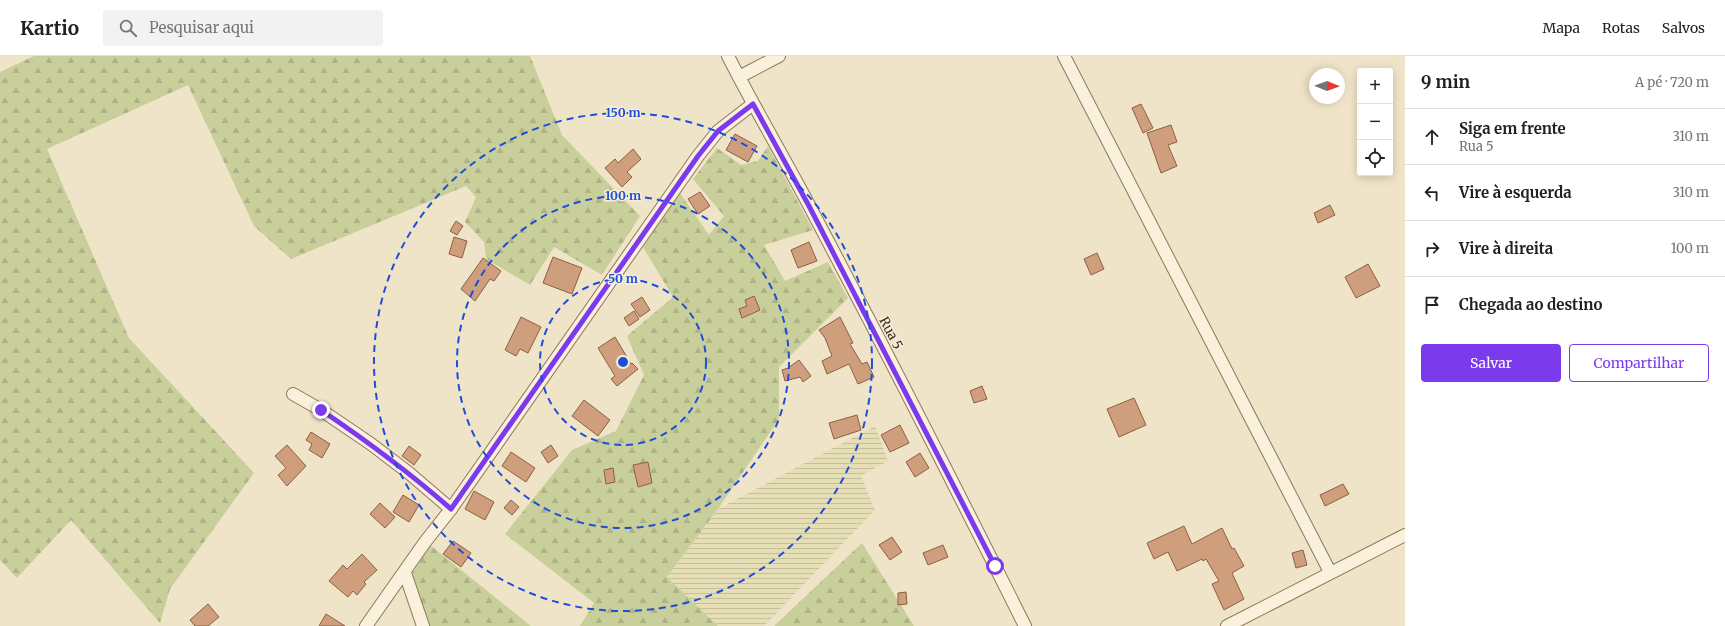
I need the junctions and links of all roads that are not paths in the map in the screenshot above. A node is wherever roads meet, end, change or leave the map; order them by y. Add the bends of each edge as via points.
1 (728, 56) edge
2 (778, 56) edge
3 (1064, 56) edge
4 (739, 77) junction
5 (753, 104) junction
6 (293, 394) dead end
7 (451, 509) junction
8 (1405, 535) edge
9 (1330, 572) junction
10 (404, 573) junction
11 (366, 626) edge
12 (423, 626) edge
13 (1025, 626) edge
14 (1227, 626) edge

1 - 4 street, Rua 5
2 - 4 street
3 - 9 street
4 - 5 street, Rua 5
5 - 7 street via 718,131 698,156
5 - 13 street, Rua 5 via 813,213
6 - 7 street via 371,444
7 - 10 street
8 - 9 street
9 - 14 street
10 - 11 street
10 - 12 street

